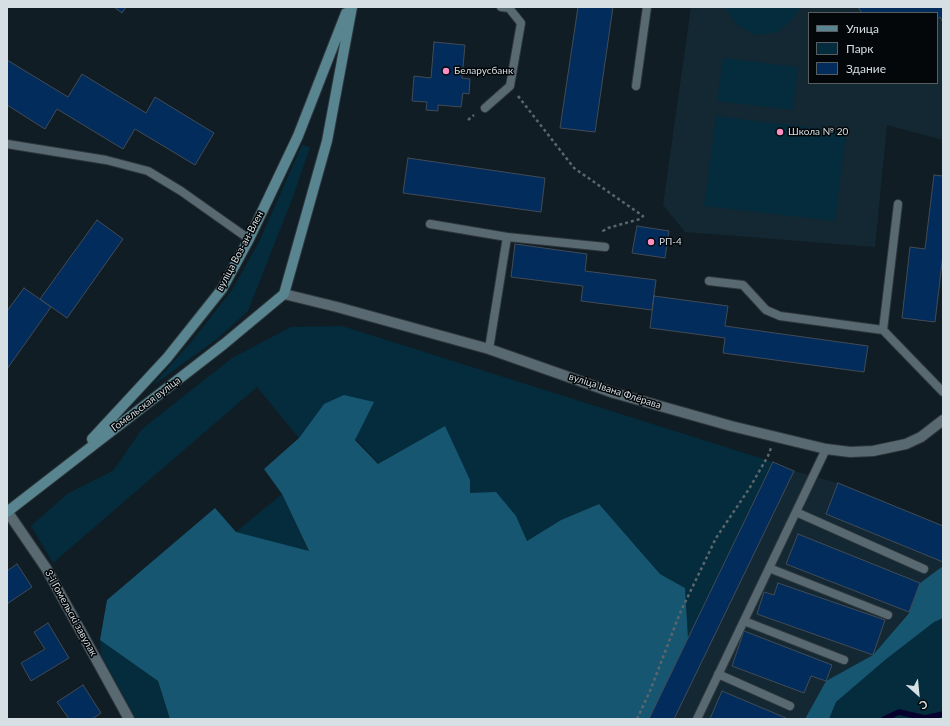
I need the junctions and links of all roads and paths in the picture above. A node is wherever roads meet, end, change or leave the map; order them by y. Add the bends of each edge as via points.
1 (348, 7) edge
2 (352, 7) edge
3 (507, 7) edge
4 (647, 7) edge
5 (510, 86) junction
6 (636, 86) dead end
7 (485, 108) dead end
8 (7, 144) edge
9 (898, 204) dead end
10 (430, 224) dead end
11 (507, 237) junction
12 (249, 239) junction
13 (605, 247) joint
14 (710, 281) dead end
15 (284, 294) junction
16 (883, 330) junction
17 (489, 349) junction
18 (943, 392) edge
19 (943, 420) edge
20 (775, 436) junction
21 (826, 449) junction
22 (74, 459) junction
23 (7, 511) edge
24 (796, 512) junction
25 (769, 568) junction
26 (924, 569) dead end
27 (888, 615) dead end
28 (744, 621) junction
29 (844, 660) dead end
30 (718, 674) junction
31 (790, 706) dead end
32 (129, 719) edge
33 (637, 719) edge
34 (697, 719) edge

1 - 12 main road, вуліца Воз-ан-Влен via 298,136
2 - 15 main road via 327,141
3 - 5 lane via 521,23
4 - 6 lane
5 - 7 lane
5 - 13 path via 574,168 643,216 603,231
8 - 12 lane via 106,160 148,171 181,190
9 - 16 lane
10 - 11 lane
11 - 13 lane
11 - 17 lane
12 - 22 main road, вуліца Воз-ан-Влен via 222,289 172,352
14 - 16 lane via 743,285 766,310 780,316
15 - 17 street, вуліца Івана Флёрава
15 - 22 main road, Гомельская вуліца via 224,344
16 - 18 lane
17 - 20 street, вуліца Івана Флёрава via 614,393
19 - 21 street, вуліца Івана Флёрава via 921,437 906,444 872,451
20 - 21 street, вуліца Івана Флёрава
20 - 33 path via 768,456 716,538 686,599
21 - 24 lane
22 - 23 main road, Гомельская вуліца
23 - 32 street, 3-і Гомельскі завулак via 46,568
24 - 25 lane
24 - 26 lane
25 - 27 lane
25 - 28 lane
28 - 29 lane
28 - 30 lane
30 - 31 lane
30 - 34 lane

